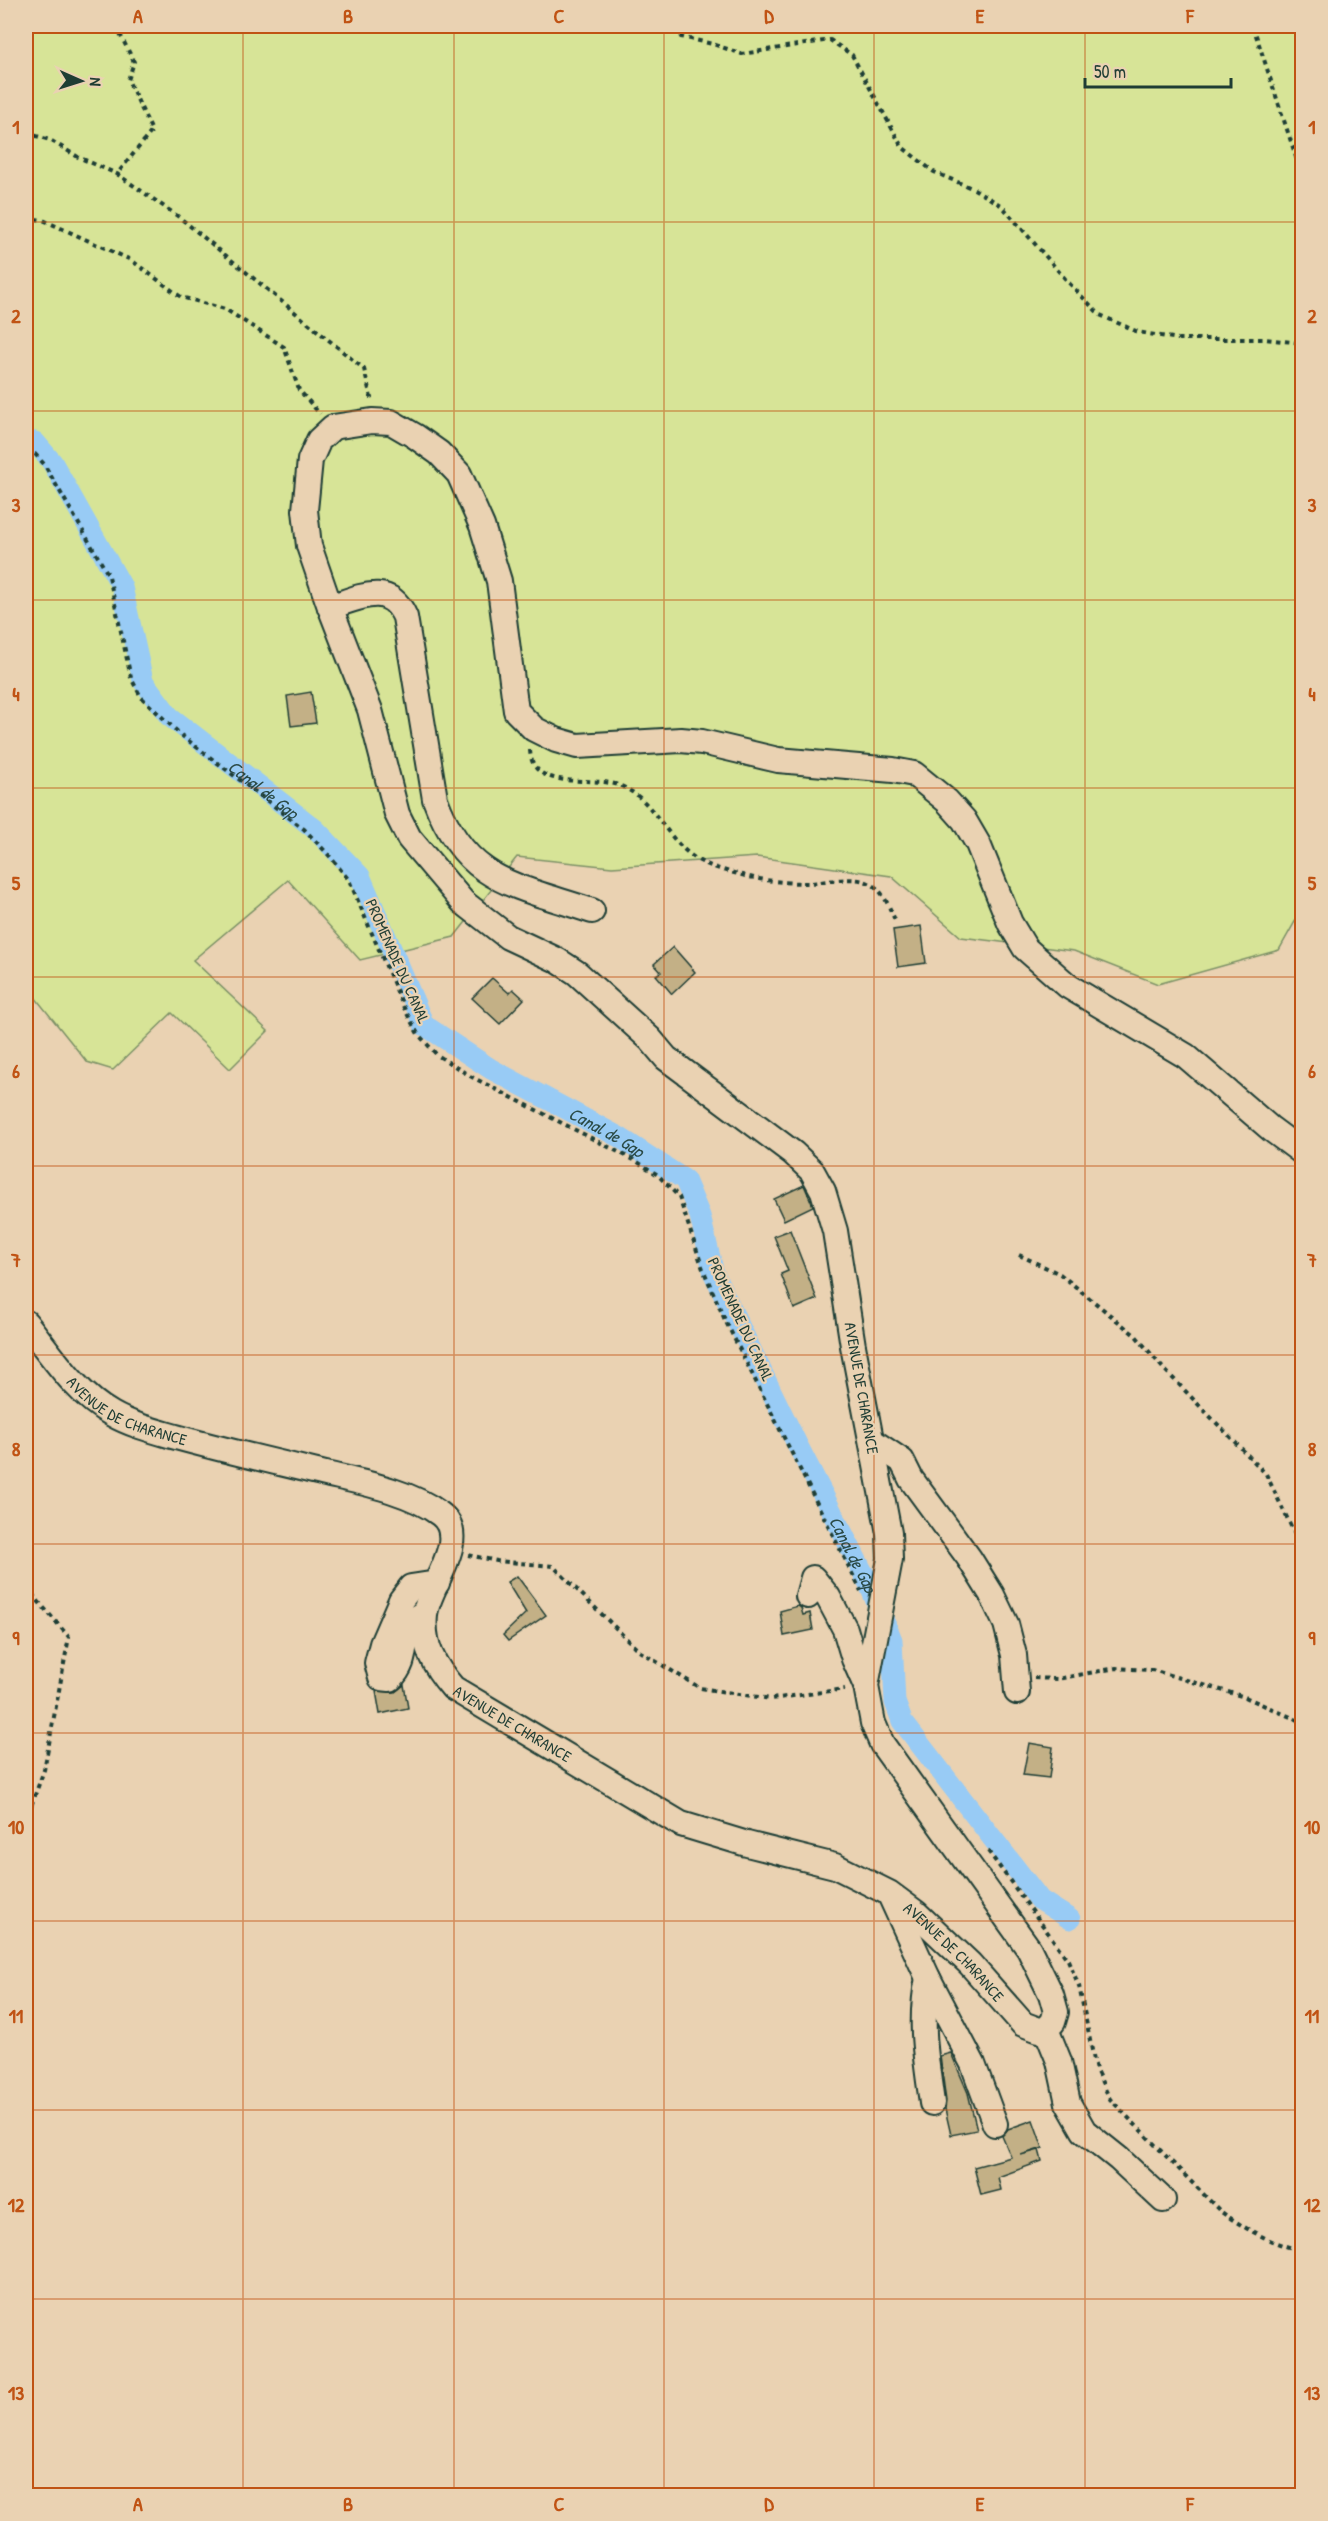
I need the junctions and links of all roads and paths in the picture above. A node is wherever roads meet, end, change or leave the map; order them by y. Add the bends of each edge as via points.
1 (116, 26) edge
2 (665, 26) edge
3 (1253, 26) edge
4 (26, 133) edge
5 (1302, 169) edge
6 (117, 174) junction
7 (26, 218) edge
8 (1302, 343) edge
9 (372, 421) junction
10 (333, 428) junction
11 (26, 452) edge
12 (330, 607) junction
13 (534, 729) junction
14 (592, 911) dead end
15 (895, 920) dead end
16 (1302, 1152) edge
17 (1019, 1255) dead end
18 (26, 1323) edge
19 (872, 1441) junction
20 (1302, 1549) edge
21 (450, 1551) junction
22 (437, 1583) junction
23 (26, 1587) edge
24 (808, 1596) dead end
25 (874, 1601) junction
26 (424, 1612) junction
27 (1016, 1685) joint
28 (866, 1686) junction
29 (1302, 1722) edge
30 (26, 1820) edge
31 (889, 1893) junction
32 (928, 1978) junction
33 (1046, 2028) junction
34 (932, 2103) dead end
35 (995, 2124) dead end
36 (1163, 2200) dead end

1 - 6 path via 134,62 128,80 152,131
2 - 8 path via 681,37 742,54 830,40 852,55 902,147 934,172 1002,206 1100,315 1138,332 1178,339
3 - 5 path
4 - 6 path via 50,140
6 - 9 path via 179,217 364,369 372,396
7 - 10 path via 43,220 131,260 181,297 225,309 284,347 299,390
9 - 10 street
9 - 13 street via 391,422 415,435 459,474 482,526 499,581 516,711
10 - 12 street, AVENUE DE CHARANCE via 319,440 310,460 305,510 309,546
11 - 25 path, PROMENADE DU CANAL via 44,464 109,576 131,678 141,697 181,735 304,829 327,853 349,880 418,1034 437,1055 470,1076 636,1161 658,1175 679,1197 724,1320
12 - 14 street via 374,594 397,601 402,609 435,799 443,821 468,857 480,869 503,881
12 - 19 street, AVENUE DE CHARANCE via 370,710 398,814 422,856 463,903 508,937 577,973 666,1058 812,1171 823,1191 835,1231
13 - 15 path via 530,758 542,775 617,784 636,794 654,811 667,832 693,857 709,866 776,882 870,883 886,899
13 - 16 street via 577,746 681,740 778,760 914,774 964,820 1025,948 1068,986 1185,1056
17 - 20 path via 1060,1274 1136,1336 1266,1474
18 - 21 street, AVENUE DE CHARANCE via 78,1388 112,1414 198,1443 408,1497 441,1514 448,1522
19 - 25 street, AVENUE DE CHARANCE via 890,1559
19 - 27 street via 902,1461 981,1576 1006,1624
21 - 22 street, AVENUE DE CHARANCE
21 - 28 path via 497,1561 553,1566 639,1651 700,1688 771,1699
22 - 26 street, AVENUE DE CHARANCE
22 - 26 street via 411,1587 400,1600 377,1663 381,1678 390,1679 398,1672 407,1631
23 - 30 path via 69,1637 44,1770
24 - 28 street via 813,1578 845,1629
25 - 28 street, AVENUE DE CHARANCE
26 - 31 street, AVENUE DE CHARANCE via 427,1650 436,1669 453,1688 502,1719 681,1824 835,1866
27 - 29 path via 1116,1668 1152,1670 1245,1697
28 - 33 street, AVENUE DE CHARANCE via 873,1723 882,1744 1029,1949 1056,2012
31 - 32 street
31 - 33 street, AVENUE DE CHARANCE via 970,1964 1023,2024 1039,2030
32 - 34 street via 922,2005 922,2034
32 - 35 street via 973,2064
33 - 36 street via 1059,2061 1068,2103 1084,2131

